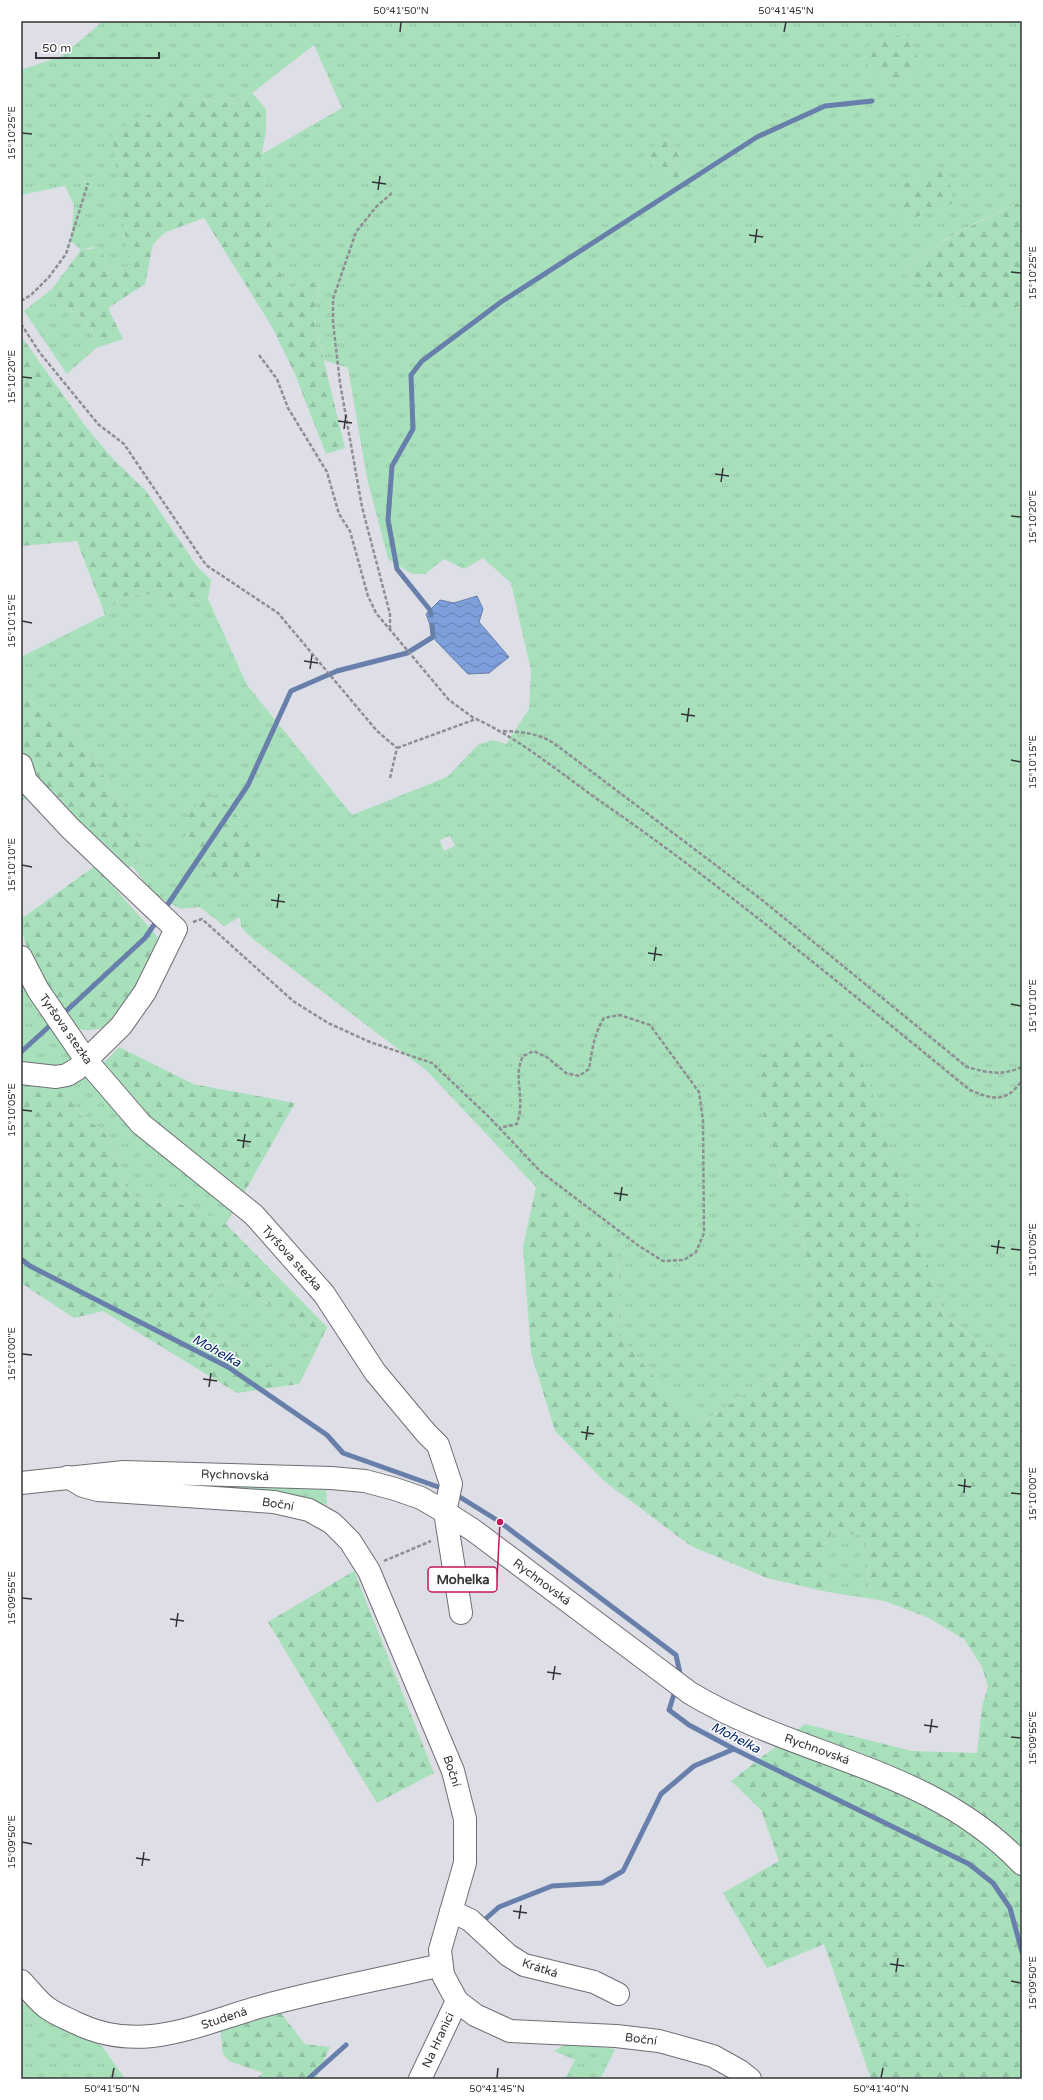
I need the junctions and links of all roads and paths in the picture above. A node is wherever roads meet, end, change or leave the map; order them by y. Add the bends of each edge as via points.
1 (88, 183) dead end
2 (393, 192) dead end
3 (21, 301) edge
4 (21, 324) edge
5 (259, 355) dead end
6 (390, 629) junction
7 (476, 719) junction
8 (502, 731) junction
9 (397, 748) junction
10 (21, 765) edge
11 (390, 778) dead end
12 (176, 929) junction
13 (21, 957) edge
14 (86, 1060) junction
15 (1022, 1067) edge
16 (21, 1073) edge
17 (1022, 1080) edge
18 (499, 1128) junction
19 (68, 1477) junction
20 (21, 1483) edge
21 (448, 1499) junction
22 (449, 1533) junction
23 (368, 1571) junction
24 (461, 1613) dead end
25 (1022, 1864) edge
26 (451, 1911) junction
27 (441, 1965) junction
28 (21, 1981) edge
29 (618, 1994) dead end
30 (457, 2001) junction
31 (420, 2079) edge
32 (750, 2079) edge

1 - 3 path via 66,254 49,277
2 - 6 path via 376,206 356,232 333,299 340,383 362,506 390,614
4 - 9 path via 40,353 98,424 124,444 206,565 278,612 377,731
5 - 6 path via 277,379 288,408 327,472 339,514 350,531 355,546 368,596 376,613
6 - 7 path via 449,700
7 - 8 path
7 - 9 path
8 - 15 path via 527,732 543,736 555,744 762,900 967,1066 992,1074
8 - 17 path via 642,830 747,909 970,1090 987,1097 1008,1096
9 - 11 path
10 - 12 street via 26,781 70,828
12 - 14 street via 144,992 121,1026
12 - 18 path via 202,919 293,1001 328,1023 370,1042 432,1063
13 - 14 street, Tyršova stezka via 38,990
14 - 16 street via 67,1075 56,1077
14 - 21 street, Tyršova stezka via 141,1124 254,1215 324,1294 375,1372 438,1445
18 - 18 path via 541,1172 639,1246 663,1261 684,1260 696,1252 704,1233 703,1120 699,1092 650,1025 620,1014 604,1018 592,1046 590,1069 579,1076 566,1073 548,1058 534,1051 523,1056 518,1084 521,1108 517,1124
19 - 20 street, Rychnovská
19 - 21 street, Rychnovská via 124,1472 332,1478 365,1481 414,1496
19 - 23 street, Boční via 79,1485 98,1490 274,1502 309,1510 332,1523 350,1541
21 - 22 street, Tyršova stezka
21 - 25 street, Rychnovská via 473,1530 690,1693 720,1711 915,1787 978,1824
22 - 23 path via 389,1558
22 - 24 street, Tyršova stezka
23 - 26 street, Boční via 453,1771 465,1819 465,1863
26 - 27 street, Boční via 440,1950
26 - 29 street, Krátká via 470,1920 508,1955 524,1965 594,1982
27 - 28 street, Studená via 264,2006 182,2032 132,2038 109,2035 71,2021 47,2008
27 - 30 street, Boční via 443,1975
30 - 31 street, Na Hranici
30 - 32 street, Boční via 475,2015 510,2031 616,2036 659,2041 713,2056

